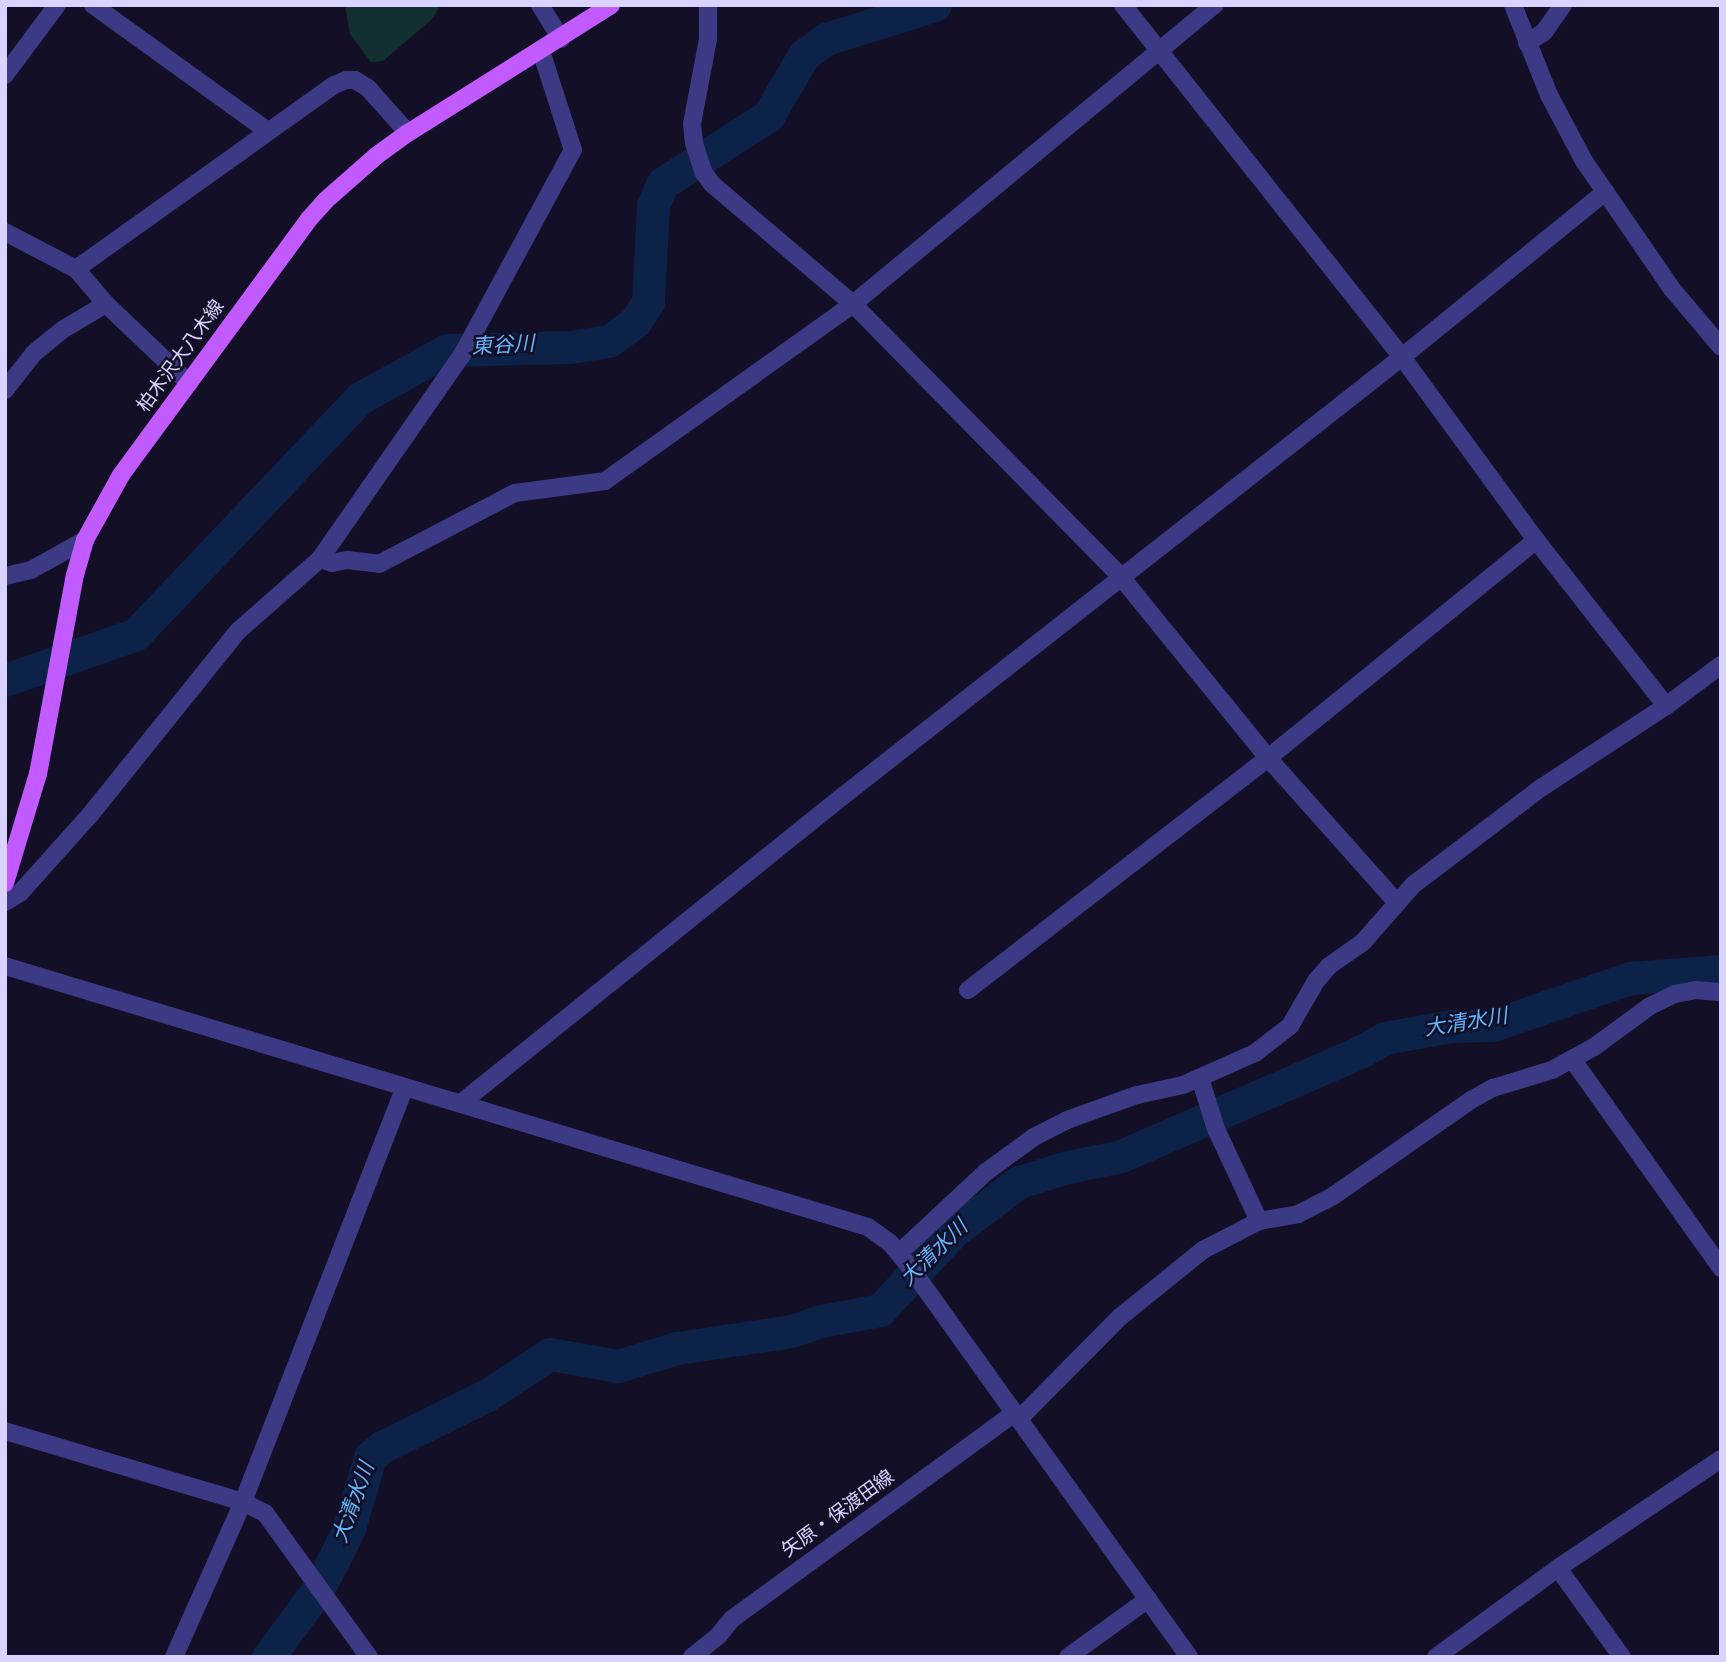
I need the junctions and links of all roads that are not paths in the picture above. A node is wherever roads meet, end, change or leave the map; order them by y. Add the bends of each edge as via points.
1 (57, 5) edge
2 (93, 5) edge
3 (540, 5) edge
4 (611, 5) edge
5 (708, 5) edge
6 (1123, 5) edge
7 (1215, 5) edge
8 (1513, 5) edge
9 (1563, 5) edge
10 (561, 39) junction
11 (1527, 43) junction
12 (1157, 50) junction
13 (541, 51) junction
14 (5, 75) edge
15 (268, 131) junction
16 (408, 133) junction
17 (1605, 192) junction
18 (5, 232) edge
19 (76, 268) junction
20 (106, 304) junction
21 (853, 304) junction
22 (1721, 347) edge
23 (1402, 356) junction
24 (189, 383) junction
25 (5, 390) edge
26 (85, 540) junction
27 (1536, 540) junction
28 (320, 559) junction
29 (5, 576) edge
30 (1121, 577) junction
31 (1721, 665) edge
32 (1666, 706) junction
33 (1268, 758) junction
34 (5, 883) edge
35 (5, 902) edge
36 (1396, 903) junction
37 (5, 966) edge
38 (968, 990) dead end
39 (1721, 992) edge
40 (1572, 1059) junction
41 (1200, 1078) junction
42 (405, 1087) junction
43 (461, 1103) junction
44 (1259, 1221) junction
45 (903, 1258) junction
46 (1721, 1268) edge
47 (1017, 1416) junction
48 (5, 1431) edge
49 (1721, 1459) edge
50 (243, 1503) junction
51 (1558, 1568) junction
52 (1148, 1599) junction
53 (174, 1657) edge
54 (369, 1657) edge
55 (692, 1657) edge
56 (1068, 1657) edge
57 (1189, 1657) edge
58 (1436, 1657) edge
59 (1622, 1657) edge

1 - 14 street
2 - 15 street
3 - 10 street
4 - 10 main road, 柏木沢大八木線
5 - 21 street via 708,39 692,124 704,173 727,199
6 - 12 street
7 - 12 street
8 - 11 street
9 - 11 street via 1544,32
10 - 13 main road, 柏木沢大八木線
11 - 17 street via 1569,134
12 - 21 street
12 - 23 street
13 - 16 main road, 柏木沢大八木線
13 - 28 street via 573,150 462,355
15 - 16 street via 334,85 355,80 369,88
15 - 19 street
16 - 24 main road, 柏木沢大八木線 via 346,181 309,219
17 - 22 street via 1687,309
17 - 23 street
18 - 19 street
19 - 20 street
20 - 24 street
20 - 25 street via 34,353
21 - 28 street via 606,481 515,493 379,564 348,560 332,564
21 - 30 street
23 - 27 street
23 - 30 street
24 - 26 main road, 柏木沢大八木線 via 121,475
26 - 29 street via 31,570
26 - 34 main road, 柏木沢大八木線 via 28,814
27 - 32 street
27 - 33 street
28 - 35 street via 238,631 90,815 20,893
30 - 33 street
30 - 43 street
31 - 32 street
32 - 36 street via 1541,788 1413,885
33 - 36 street
33 - 38 street
36 - 41 street via 1363,942 1316,981 1290,1026 1255,1053
37 - 42 street
39 - 40 street, 矢原・保渡田線 via 1696,989 1675,994
40 - 44 street, 矢原・保渡田線 via 1471,1100 1333,1196 1297,1214
40 - 46 street
41 - 44 street via 1216,1129
41 - 45 street via 1137,1095 1034,1137 985,1172
42 - 43 street
42 - 50 street
43 - 45 street via 859,1222
44 - 47 street, 矢原・保渡田線 via 1203,1250 1120,1317
45 - 47 street
47 - 52 street
47 - 55 street, 矢原・保渡田線 via 732,1619
48 - 50 street
49 - 51 street
50 - 53 street
50 - 54 street via 265,1513
51 - 58 street
51 - 59 street
52 - 56 street
52 - 57 street

